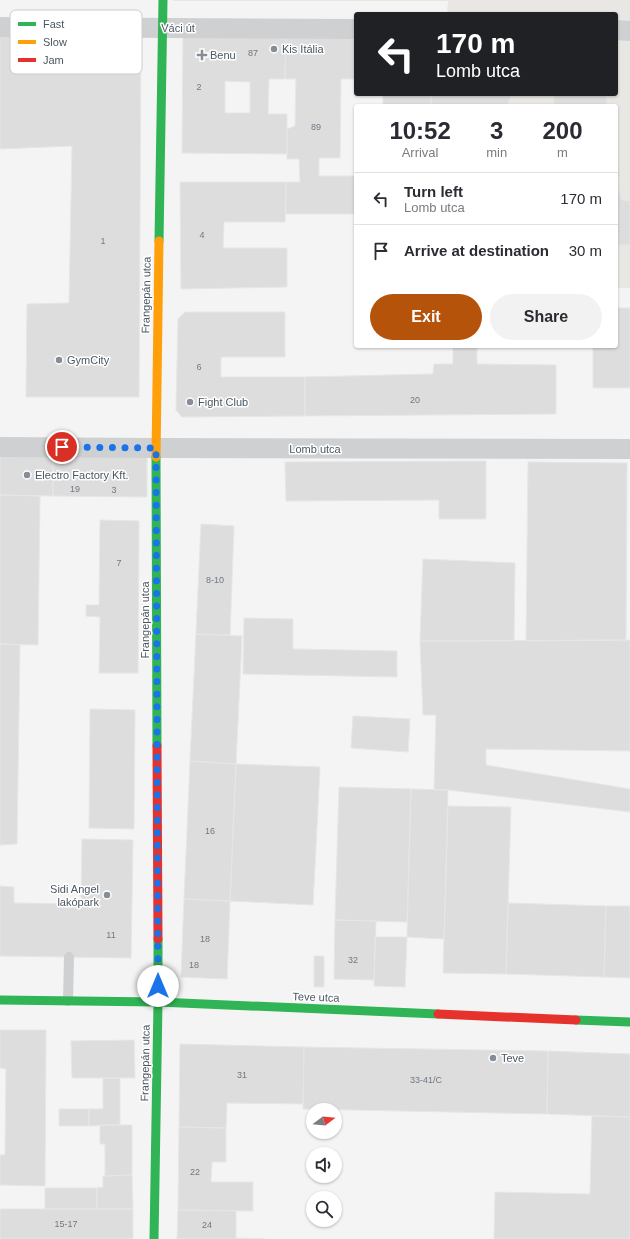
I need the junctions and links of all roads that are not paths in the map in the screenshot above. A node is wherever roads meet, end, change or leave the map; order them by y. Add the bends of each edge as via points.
1 (163, 0) edge
2 (0, 27) edge
3 (10, 27) edge
4 (142, 28) edge
5 (163, 28) junction
6 (354, 29) edge
7 (618, 30) edge
8 (630, 31) edge
9 (0, 447) edge
10 (156, 448) junction
11 (630, 449) edge
12 (69, 957) dead end
13 (0, 1000) edge
14 (68, 1001) junction
15 (158, 1002) junction
16 (630, 1022) edge
17 (154, 1239) edge

1 - 5 street, Frangepán utca
2 - 3 street, Váci út
4 - 5 street, Váci út
5 - 6 street, Váci út
5 - 10 street, Frangepán utca
7 - 8 street
9 - 10 street, Lomb utca
10 - 11 street, Lomb utca
10 - 15 street, Frangepán utca
12 - 14 lane
13 - 14 street, Teve utca
14 - 15 street, Teve utca
15 - 16 street, Teve utca
15 - 17 street, Frangepán utca

